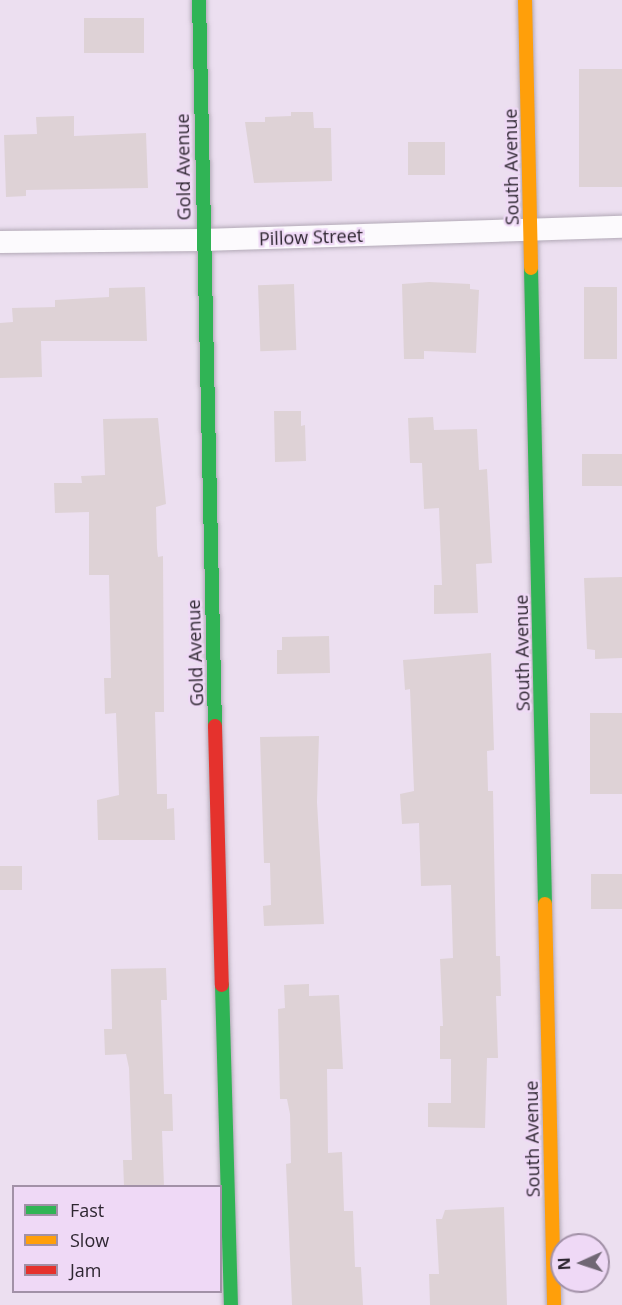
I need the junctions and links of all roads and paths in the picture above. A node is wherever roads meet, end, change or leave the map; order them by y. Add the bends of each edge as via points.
1 (199, 0) edge
2 (525, 0) edge
3 (622, 227) edge
4 (530, 229) junction
5 (202, 240) junction
6 (0, 242) edge
7 (231, 1305) edge
8 (554, 1305) edge

1 - 5 street, Gold Avenue
2 - 4 street, South Avenue
3 - 4 street, Pillow Street
4 - 5 street, Pillow Street
4 - 8 street, South Avenue
5 - 6 street, Pillow Street
5 - 7 street, Gold Avenue

